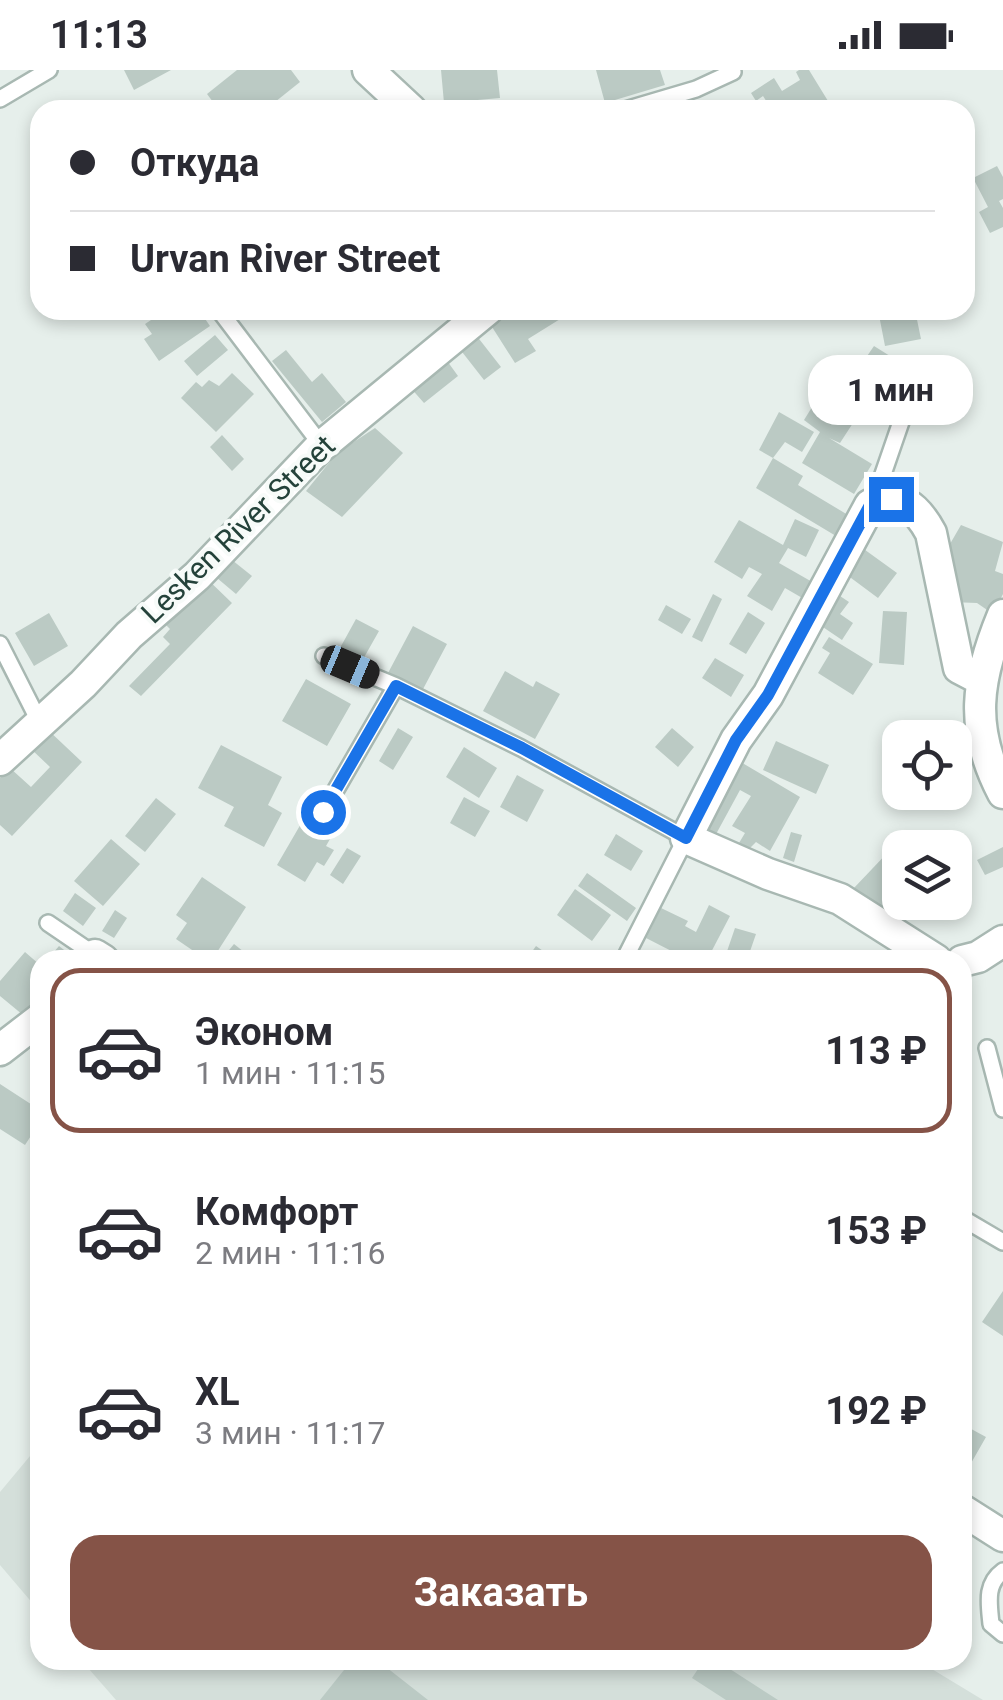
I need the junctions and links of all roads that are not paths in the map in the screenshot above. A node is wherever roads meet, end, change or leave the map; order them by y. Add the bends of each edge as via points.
1 (49, 70) edge
2 (368, 70) edge
3 (732, 72) edge
4 (0, 99) edge
5 (400, 100) edge
6 (659, 100) edge
7 (228, 320) edge
8 (475, 320) edge
9 (902, 419) dead end
10 (322, 446) junction
11 (882, 499) junction
12 (1003, 615) edge
13 (0, 644) edge
14 (324, 656) dead end
15 (982, 680) junction
16 (396, 686) junction
17 (40, 723) junction
18 (0, 760) edge
19 (1003, 793) edge
20 (323, 812) dead end
21 (686, 838) junction
22 (48, 923) dead end
23 (1003, 942) edge
24 (85, 950) edge
25 (629, 950) edge
26 (920, 950) edge
27 (972, 959) edge
28 (30, 1026) edge
29 (987, 1048) dead end
30 (0, 1050) edge
31 (1003, 1109) edge
32 (972, 1224) edge
33 (1003, 1242) edge
34 (972, 1516) edge
35 (1003, 1536) edge
36 (1003, 1571) edge
37 (1003, 1634) edge

1 - 4 lane
2 - 5 street
3 - 6 lane
7 - 10 lane
8 - 10 street, Lesken River Street
9 - 11 lane via 882,477
10 - 17 street, Lesken River Street via 197,576
11 - 15 street via 900,500 931,533 959,668
11 - 21 street via 870,505
12 - 15 street
13 - 17 lane
14 - 16 lane
15 - 19 street via 980,730
16 - 20 lane
16 - 21 lane
17 - 18 street, Lesken River Street
21 - 25 lane
21 - 26 street via 840,899
22 - 24 lane
23 - 27 street
28 - 30 street
29 - 31 lane
32 - 33 lane
34 - 35 street
36 - 37 lane via 988,1600 991,1624

